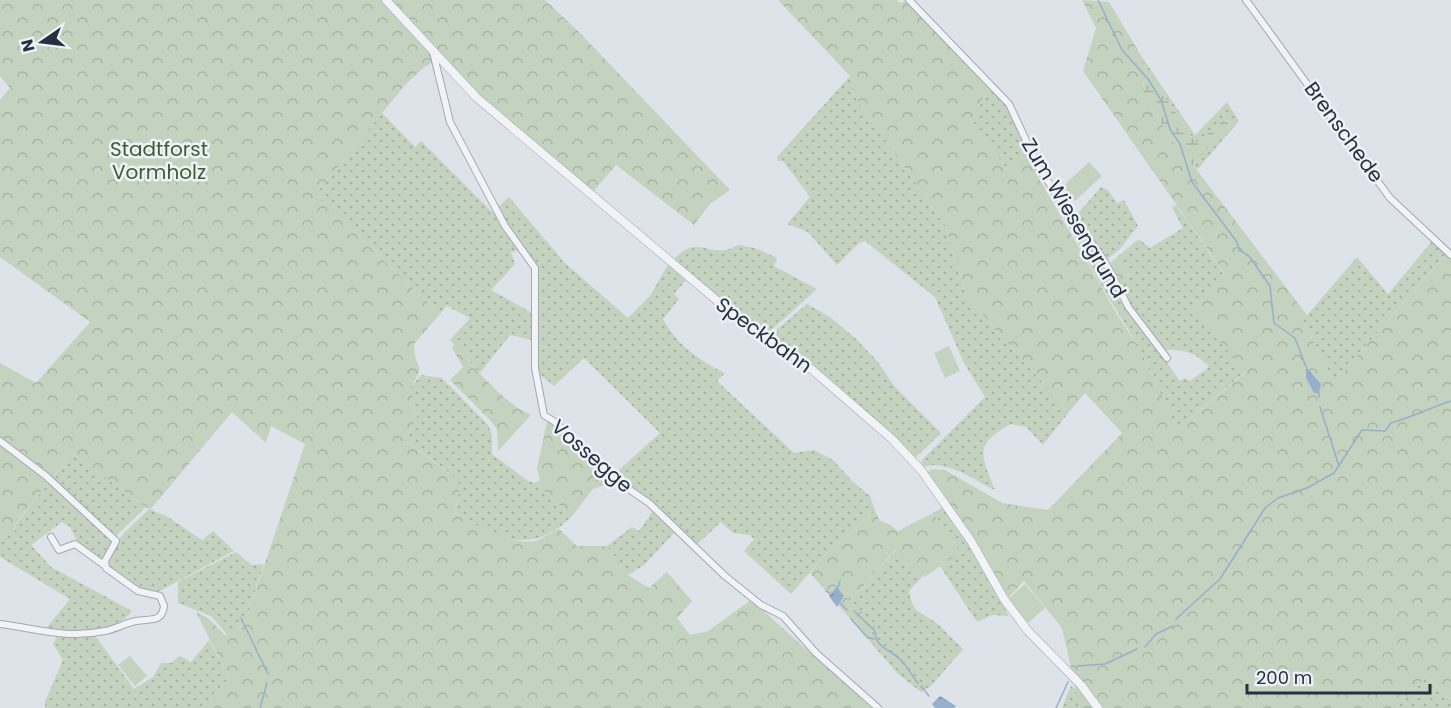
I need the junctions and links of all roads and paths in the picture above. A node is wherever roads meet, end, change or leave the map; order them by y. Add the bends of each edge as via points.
1 (386, 0) edge
2 (909, 0) edge
3 (1246, 0) edge
4 (433, 52) junction
5 (1451, 255) edge
6 (1167, 358) dead end
7 (0, 441) edge
8 (51, 537) dead end
9 (104, 565) junction
10 (0, 624) edge
11 (878, 708) edge
12 (1098, 708) edge

1 - 4 street, Speckbahn
2 - 6 street, Zum Wiesengrund via 1009,104 1040,170 1105,262 1129,308
3 - 5 street, Brenschede via 1390,198
4 - 11 street, Vossegge via 450,122 506,226 535,268 535,368 544,415 611,477 649,503 725,576 783,616 816,653
4 - 12 street, Speckbahn via 477,98 660,253 736,316 809,367 892,439 932,485 1028,631
7 - 9 street via 46,476 116,541
8 - 9 street via 59,550 75,544
9 - 10 street via 133,588 163,598 164,610 156,619 136,620 103,632 51,634

